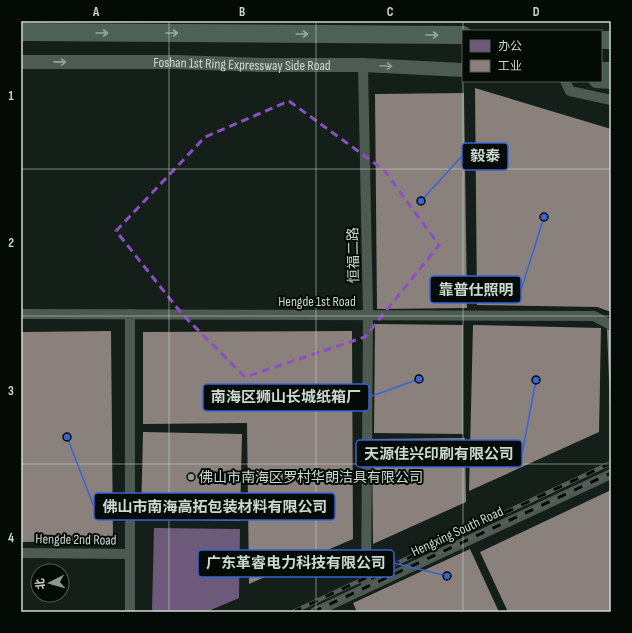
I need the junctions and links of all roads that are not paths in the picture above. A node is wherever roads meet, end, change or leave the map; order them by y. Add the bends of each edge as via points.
1 (21, 32) edge
2 (462, 35) edge
3 (21, 62) edge
4 (363, 65) junction
5 (462, 70) edge
6 (566, 82) edge
7 (611, 100) edge
8 (21, 314) edge
9 (130, 314) junction
10 (368, 315) junction
11 (611, 325) edge
12 (611, 474) edge
13 (21, 553) edge
14 (130, 554) junction
15 (366, 588) junction
16 (130, 612) edge
17 (315, 612) edge

1 -> 2 highway
3 -> 4 main road, Foshan 1st Ring Expressway Side Road
4 -> 5 main road, Foshan 1st Ring Expressway Side Road
4 - 10 street, 恒福二路
6 - 7 street via 570,91
8 - 9 street, Hengde 1st Road
9 - 10 street, Hengde 1st Road
9 - 14 street
10 - 11 street, Hengde 1st Road via 594,316
10 - 15 street, 恒福二路
12 - 15 street, Hengxing South Road
13 - 14 street, Hengde 2nd Road
14 - 16 street
15 - 17 street, Hengxing South Road

